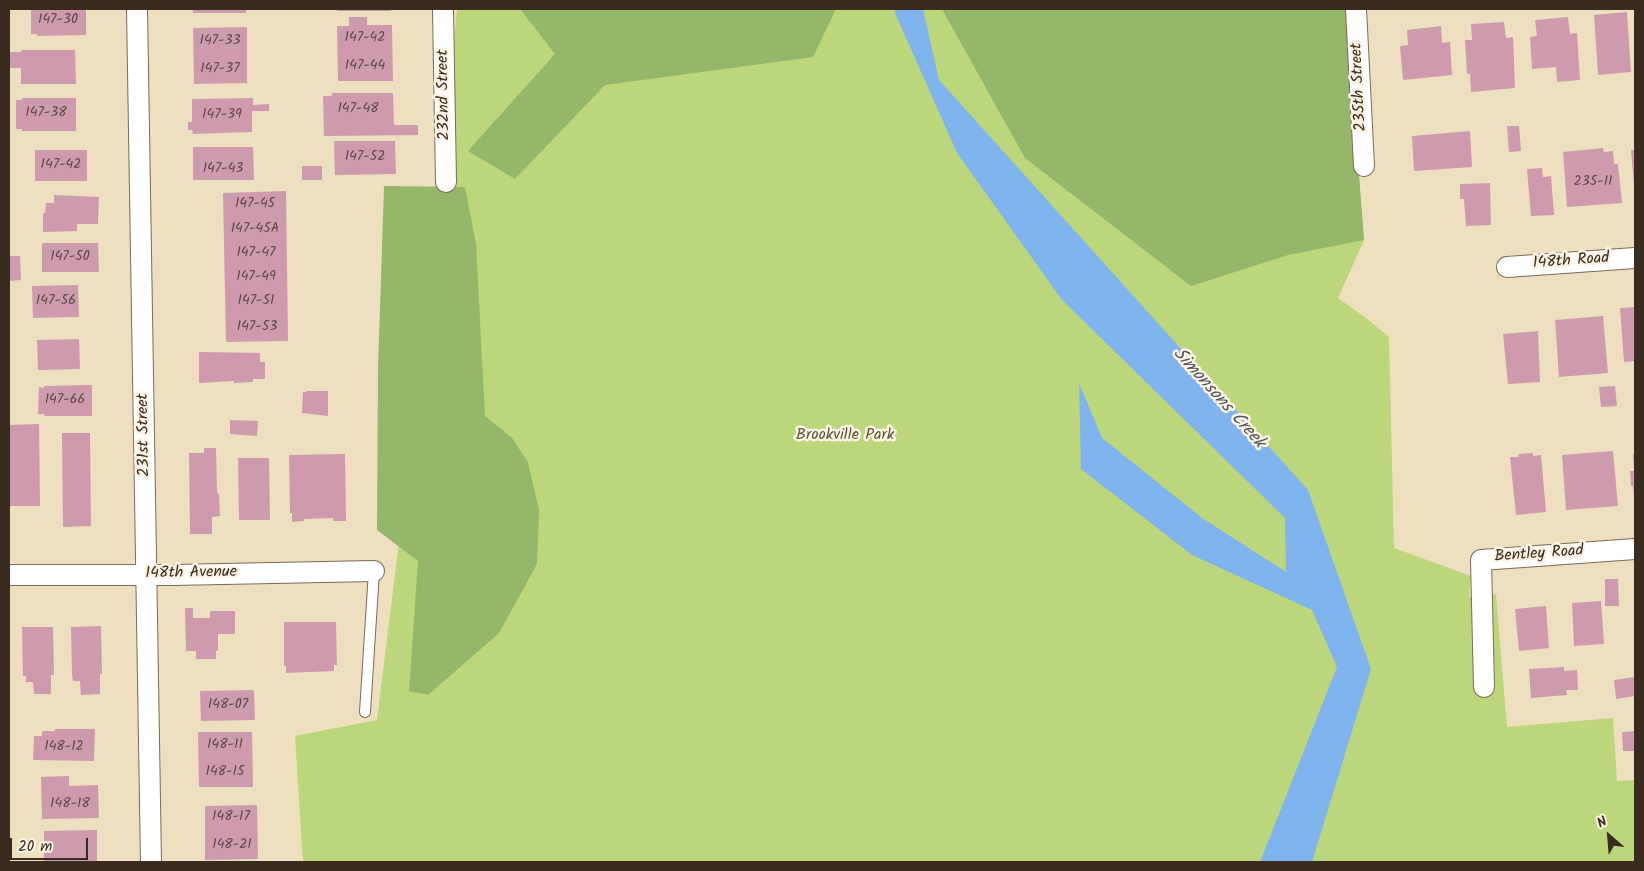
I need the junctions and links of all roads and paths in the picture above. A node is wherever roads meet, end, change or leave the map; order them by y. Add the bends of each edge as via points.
1 (137, 9) edge
2 (443, 9) edge
3 (1356, 9) edge
4 (1364, 166) dead end
5 (446, 182) dead end
6 (1635, 258) edge
7 (1507, 267) dead end
8 (1635, 549) edge
9 (374, 571) joint
10 (9, 575) edge
11 (148, 575) junction
12 (1484, 687) dead end
13 (365, 712) dead end
14 (151, 862) edge

1 - 11 street, 231st Street
2 - 5 street, 232nd Street
3 - 4 street, 235th Street
6 - 7 street, 148th Road
8 - 12 street, Bentley Road via 1481,560
9 - 11 street, 148th Avenue
9 - 13 lane
10 - 11 street, 148th Avenue
11 - 14 street, 231st Street

